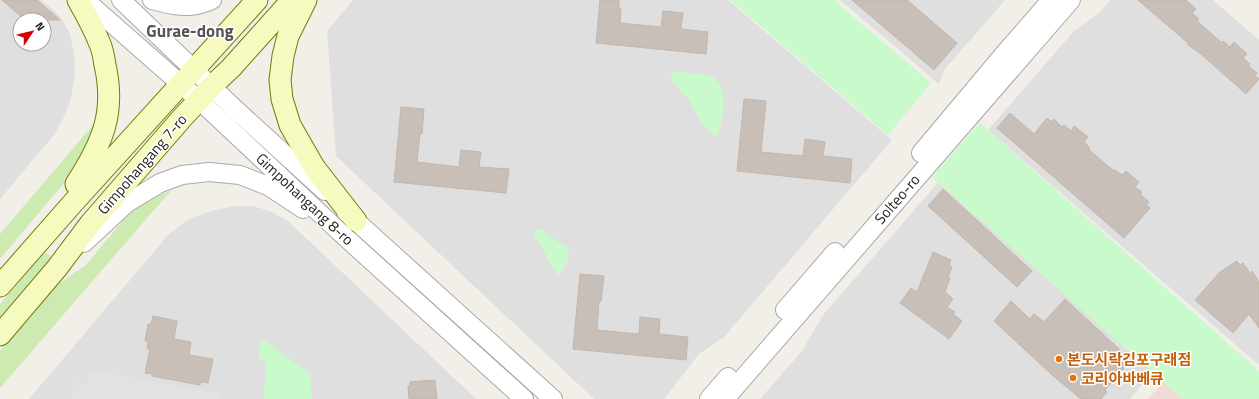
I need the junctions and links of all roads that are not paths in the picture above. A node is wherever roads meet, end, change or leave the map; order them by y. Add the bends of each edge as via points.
1 (78, 0) edge
2 (85, 0) edge
3 (121, 0) edge
4 (152, 0) edge
5 (212, 0) edge
6 (257, 0) edge
7 (292, 0) edge
8 (306, 0) edge
9 (1052, 0) edge
10 (1071, 0) edge
11 (194, 69) junction
12 (180, 84) junction
13 (205, 93) junction
14 (350, 228) junction
15 (57, 268) junction
16 (1, 285) edge
17 (0, 335) edge
18 (524, 399) edge
19 (553, 399) edge
20 (709, 399) edge
21 (725, 399) edge

1 - 16 main road via 101,45 108,78 109,105 104,132 80,178
2 - 12 street, Gimpohangang 8-ro
3 - 11 street, Gimpohangang 8-ro
4 - 5 street via 172,5 197,5
6 - 11 main road, Gimpohangang 7-ro
7 - 13 main road, Gimpohangang 7-ro
8 - 14 main road via 288,36 283,56 280,80 282,99 290,125
9 - 20 street, Solteo-ro
10 - 21 street, Solteo-ro
11 - 12 main road, Gimpohangang 7-ro
11 - 13 street, Gimpohangang 8-ro
12 - 13 street, Gimpohangang 8-ro
12 - 16 main road, Gimpohangang 7-ro
13 - 14 street, Gimpohangang 8-ro
13 - 15 main road, Gimpohangang 7-ro via 90,224
14 - 15 street via 268,186 240,175 209,172 182,175 160,183 127,203
14 - 18 street, Gimpohangang 8-ro
14 - 19 street, Gimpohangang 8-ro
15 - 17 main road, Gimpohangang 7-ro

